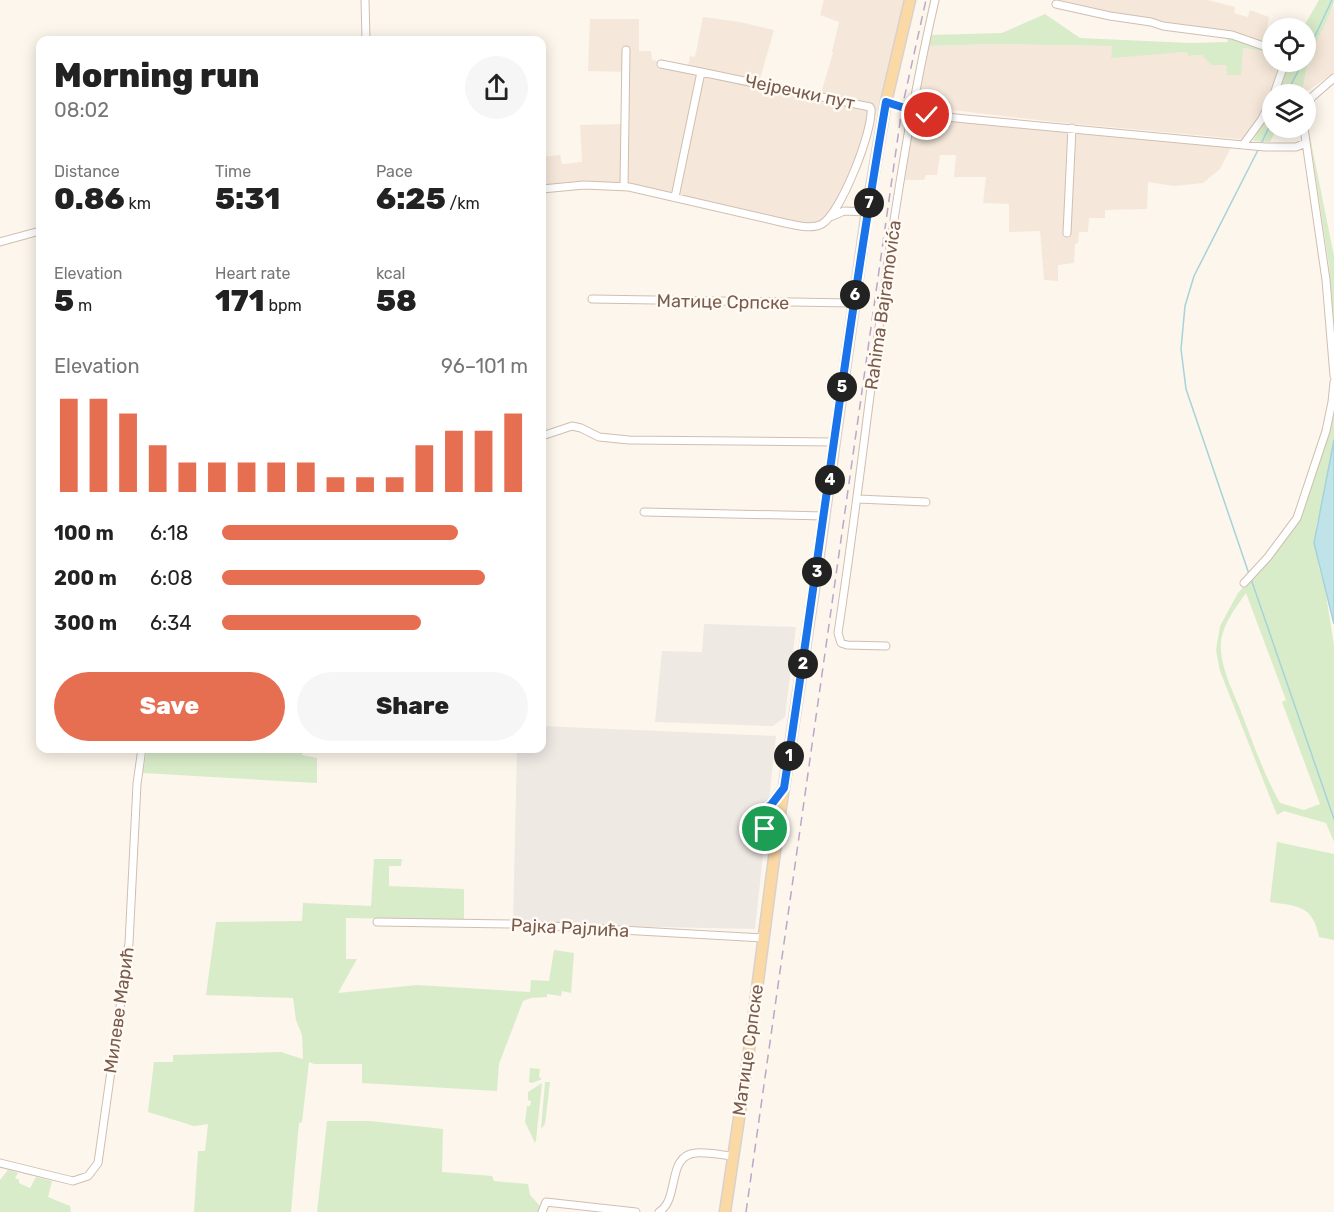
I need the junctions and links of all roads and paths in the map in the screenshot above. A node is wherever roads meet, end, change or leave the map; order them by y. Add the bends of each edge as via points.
1 (365, 0) edge
2 (910, 0) edge
3 (935, 0) edge
4 (1056, 4) dead end
5 (366, 36) edge
6 (1262, 46) edge
7 (626, 51) dead end
8 (661, 64) dead end
9 (701, 72) junction
10 (1334, 78) edge
11 (1316, 94) edge
12 (886, 102) junction
13 (912, 111) junction
14 (1262, 119) edge
15 (1072, 128) junction
16 (1305, 138) edge
17 (1306, 143) junction
18 (1243, 144) junction
19 (624, 186) junction
20 (546, 189) edge
21 (675, 197) junction
22 (867, 212) junction
23 (831, 218) junction
24 (36, 232) edge
25 (1067, 233) dead end
26 (0, 242) edge
27 (592, 299) dead end
28 (854, 303) junction
29 (1334, 376) edge
30 (1334, 382) edge
31 (546, 435) edge
32 (835, 442) junction
33 (858, 499) junction
34 (926, 502) dead end
35 (644, 512) dead end
36 (825, 516) junction
37 (1244, 583) dead end
38 (885, 646) dead end
39 (141, 753) edge
40 (784, 788) junction
41 (775, 849) junction
42 (377, 922) dead end
43 (763, 938) junction
44 (733, 1156) junction
45 (0, 1163) edge
46 (542, 1212) edge
47 (636, 1212) edge
48 (659, 1212) edge
49 (725, 1212) edge

1 - 5 street
2 - 12 main road
3 - 13 street, Rahima Bajramovića
4 - 6 street via 1232,36
7 - 19 street
8 - 9 street, Чејречки пут
9 - 21 street
9 - 23 street, Чејречки пут via 870,106 869,125 854,170
10 - 11 street
12 - 13 street
12 - 22 main road
13 - 15 street
13 - 33 street, Rahima Bajramovića
14 - 18 street
15 - 18 street
15 - 25 street
16 - 17 street
17 - 18 street via 1296,147
17 - 29 street via 1326,280
19 - 20 street
19 - 21 street
21 - 23 street via 809,227
22 - 23 street via 844,211
22 - 28 main road
24 - 26 street
27 - 28 street, Матице Српске
28 - 32 main road
30 - 37 street via 1326,431 1296,518
31 - 32 street via 572,426 599,437
32 - 36 main road
33 - 34 street
33 - 38 street, Rahima Bajramovića via 838,633 841,643 847,645
35 - 36 street
36 - 40 main road
39 - 45 street, Милеве Мaрић via 129,943 98,1163 88,1176 73,1181
40 - 41 main road, Матице Српске
40 - 41 main road via 771,805 752,817 768,833
41 - 43 main road, Матице Српске
42 - 43 street, Рајка Рајлића via 505,924
43 - 44 main road, Матице Српске
44 - 48 street via 696,1153 684,1157 667,1204
44 - 49 main road, Матице Српске
46 - 47 street via 546,1202

